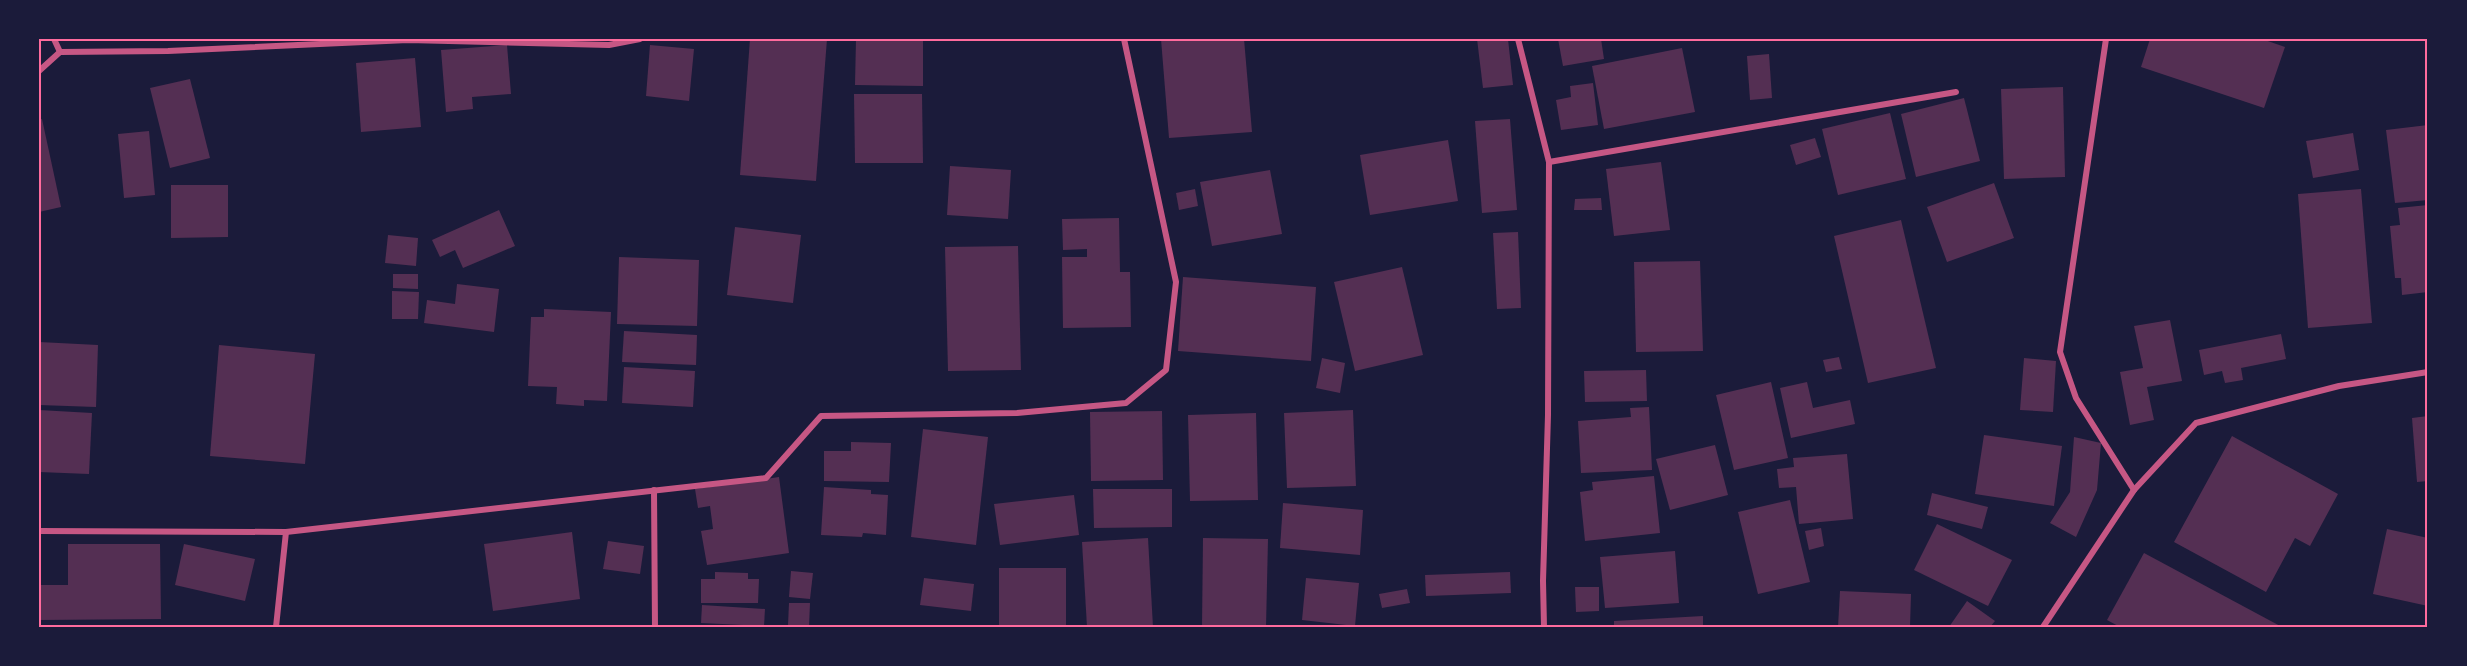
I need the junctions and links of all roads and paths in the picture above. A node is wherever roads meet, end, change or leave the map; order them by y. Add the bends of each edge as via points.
1 (54, 39) edge
2 (640, 39) edge
3 (1124, 39) edge
4 (1518, 39) edge
5 (2106, 39) edge
6 (60, 52) junction
7 (39, 71) edge
8 (1956, 92) dead end
9 (1549, 162) junction
10 (2428, 372) edge
11 (654, 490) junction
12 (2134, 490) junction
13 (39, 531) edge
14 (286, 532) junction
15 (276, 627) edge
16 (655, 627) edge
17 (1544, 627) edge
18 (2043, 627) edge

1 - 6 street
2 - 6 street via 609,45 408,40
3 - 11 street via 1176,282 1166,370 1126,403 1017,413 821,416 766,478
4 - 9 street
5 - 12 street via 2060,352 2076,398
6 - 7 street
8 - 9 street
9 - 17 street
10 - 12 street via 2339,386 2196,423
11 - 14 street
11 - 16 street
12 - 18 street
13 - 14 street
14 - 15 street

